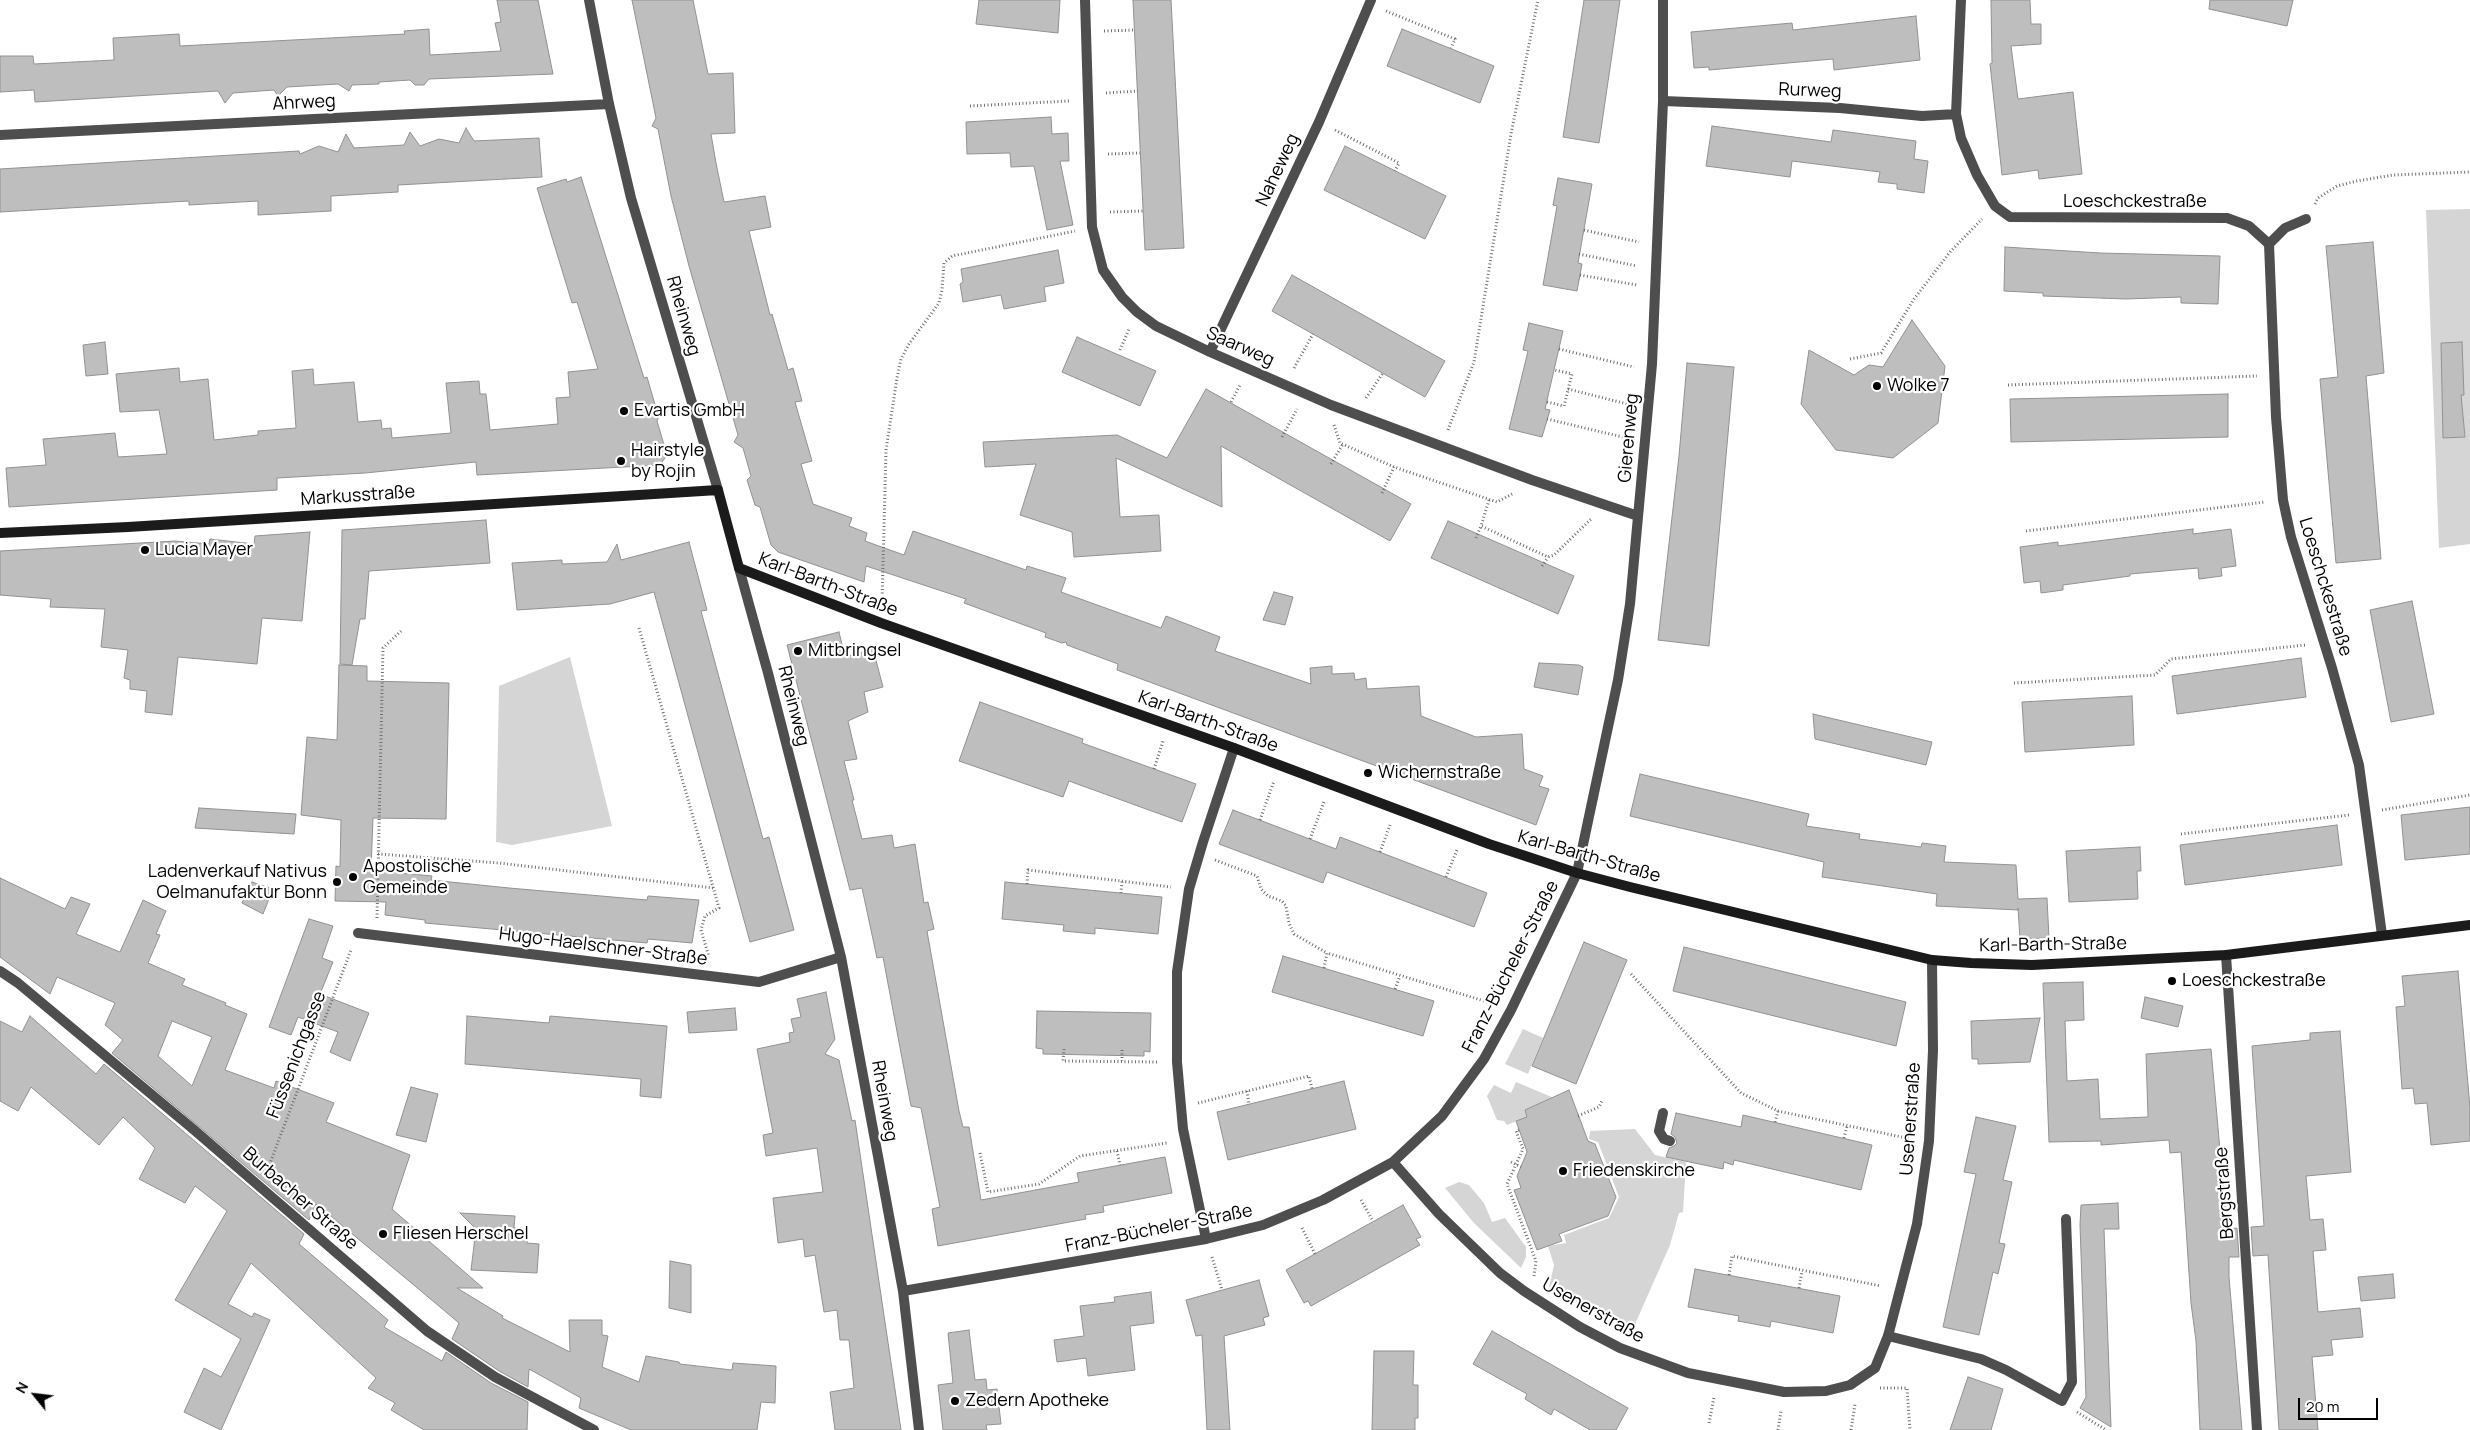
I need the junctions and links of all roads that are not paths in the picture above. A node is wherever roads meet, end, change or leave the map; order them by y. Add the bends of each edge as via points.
1 (589, 0) edge
2 (1085, 0) edge
3 (1663, 0) edge
4 (1960, 0) edge
5 (1370, 2) edge
6 (1663, 101) junction
7 (609, 104) junction
8 (1956, 114) junction
9 (0, 135) edge
10 (2306, 220) road end
11 (2269, 244) junction
12 (1210, 352) junction
13 (718, 490) junction
14 (1638, 516) junction
15 (0, 533) edge
16 (739, 568) junction
17 (1234, 748) junction
18 (1577, 873) junction
19 (2470, 924) edge
20 (358, 933) road end
21 (2382, 935) junction
22 (2226, 954) junction
23 (841, 958) junction
24 (1932, 960) junction
25 (0, 971) edge
26 (1663, 1114) dead end
27 (1670, 1141) dead end
28 (1393, 1162) junction
29 (2066, 1219) dead end
30 (1206, 1239) junction
31 (903, 1291) junction
32 (1888, 1336) junction
33 (587, 1429) edge
34 (919, 1430) edge
35 (2257, 1430) edge

1 - 7 street, Rheinweg
2 - 12 street, Saarweg via 1092,227 1103,270 1137,312 1156,326
3 - 6 street, Gierenweg
4 - 8 street
5 - 12 street, Naheweg via 1319,122
6 - 8 street, Rurweg via 1840,108 1922,116
6 - 14 street, Gierenweg via 1656,288
7 - 9 street, Ahrweg
7 - 13 street, Rheinweg via 631,198
8 - 11 street, Loeschckestraße via 1968,158 1995,206 2010,217 2227,218 2249,226
10 - 11 street via 2285,228
11 - 21 street, Loeschckestraße via 2283,500 2359,766
12 - 14 street, Saarweg via 1332,405
13 - 15 street, Markusstraße
13 - 16 street, Rheinweg
14 - 18 street, Gierenweg via 1630,604 1618,680
16 - 17 street, Karl-Barth-Straße via 881,623
16 - 23 street, Rheinweg
17 - 18 street, Karl-Barth-Straße
17 - 30 street via 1189,889 1177,972 1176,1062 1185,1140
18 - 24 street, Karl-Barth-Straße
18 - 28 street, Franz-Bücheler-Straße via 1484,1059 1442,1116
19 - 21 street, Karl-Barth-Straße
20 - 23 street, Hugo-Haelschner-Straße via 759,982
21 - 22 street, Karl-Barth-Straße
22 - 24 street, Karl-Barth-Straße via 2032,965
22 - 35 street, Bergstraße
23 - 31 street, Rheinweg
24 - 32 street, Usenerstraße via 1929,1141 1917,1224
25 - 33 street, Burbacher Straße via 260,1185 427,1331 495,1378
26 - 27 street via 1659,1131 1664,1139
28 - 30 street, Franz-Bücheler-Straße via 1263,1225
28 - 32 street, Usenerstraße via 1439,1214 1500,1273 1524,1291 1620,1348 1688,1373 1784,1392 1809,1393 1854,1386 1875,1368
29 - 32 street via 2072,1382 2062,1401 1981,1359
30 - 31 street, Franz-Bücheler-Straße
31 - 34 street, Rheinweg

